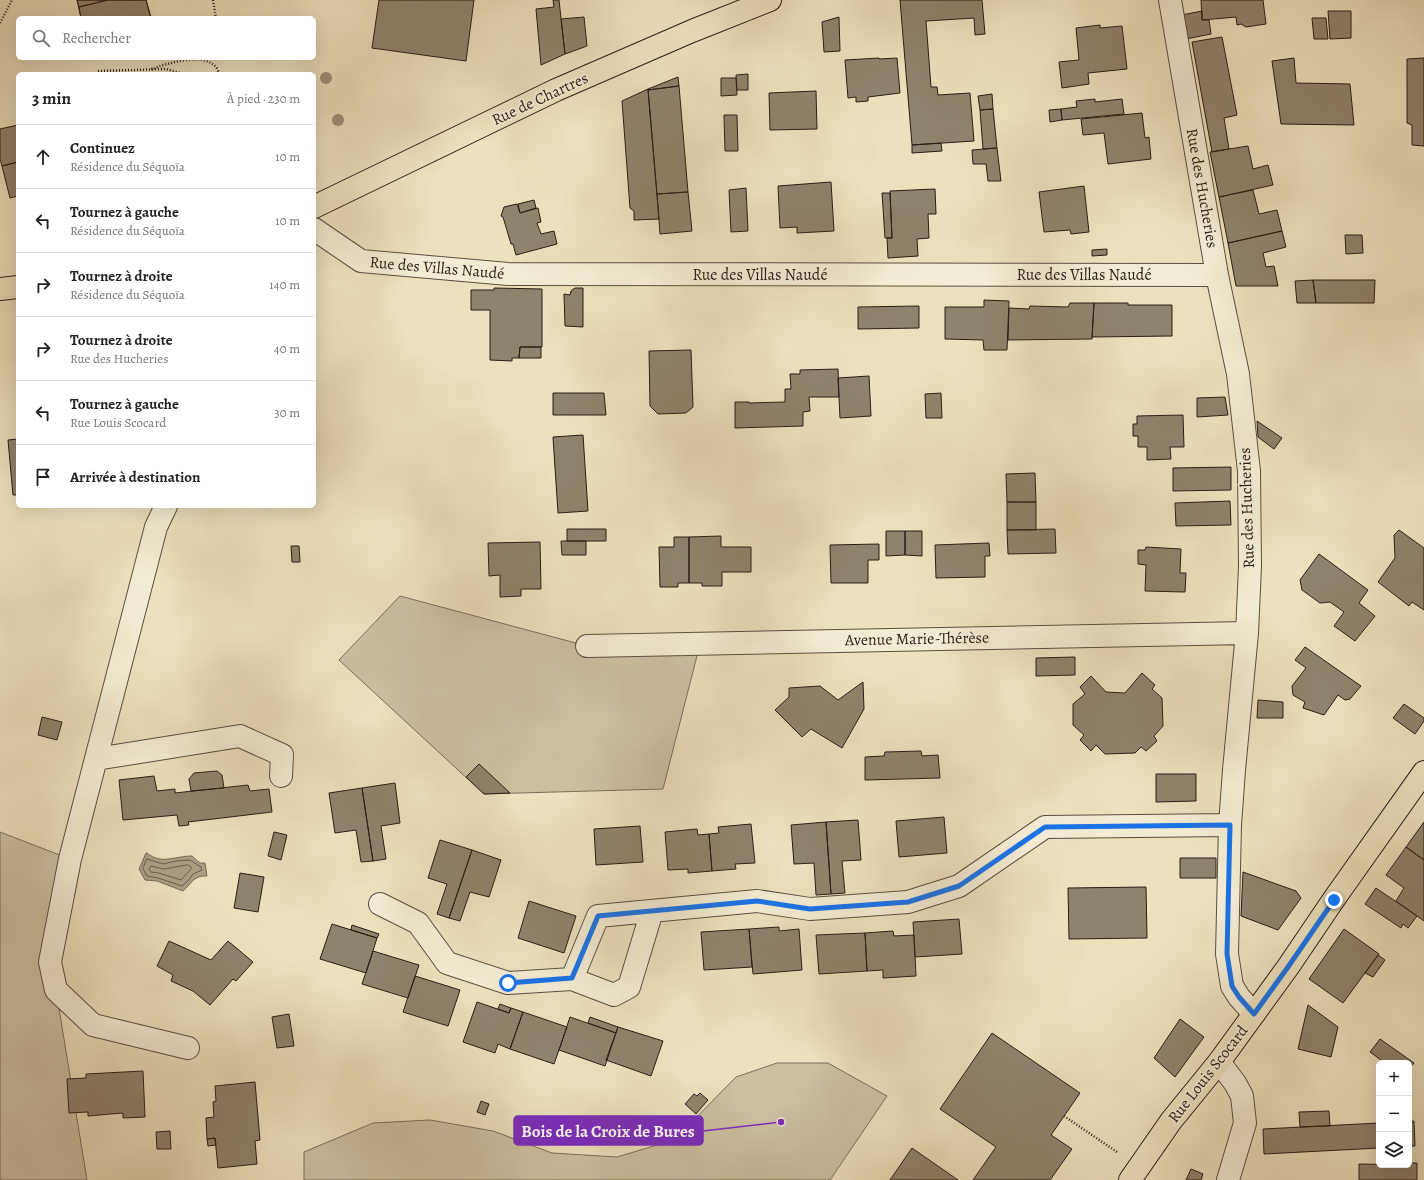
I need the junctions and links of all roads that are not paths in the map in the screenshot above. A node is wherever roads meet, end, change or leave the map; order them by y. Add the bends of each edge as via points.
1 (770, 0) edge
2 (1170, 0) edge
3 (316, 206) edge
4 (316, 231) edge
5 (1217, 275) junction
6 (16, 287) edge
7 (0, 289) edge
8 (165, 508) edge
9 (1247, 633) junction
10 (587, 646) dead end
11 (96, 759) junction
12 (1424, 772) edge
13 (281, 776) dead end
14 (1230, 825) junction
15 (380, 904) dead end
16 (652, 911) junction
17 (572, 978) junction
18 (1254, 1014) junction
19 (188, 1048) dead end
20 (1219, 1062) junction
21 (1135, 1173) edge
22 (1228, 1180) edge

1 - 3 main road, Rue de Chartres via 556,90
2 - 5 street, Rue des Hucheries
4 - 5 street, Rue des Villas Naudé via 361,261 508,274
5 - 9 street, Rue des Hucheries via 1238,374 1249,471 1250,566
6 - 7 main road
8 - 11 street via 156,527
9 - 10 street, Avenue Marie-Thérèse
9 - 14 street, Rue des Hucheries
11 - 13 street via 240,736 282,755
11 - 19 street via 70,860 50,962 56,990 93,1025
12 - 18 main road, Rue Louis Scocard
14 - 16 street via 1045,827 959,886 908,902 810,909 757,901
14 - 18 street, Rue des Hucheries via 1227,954 1232,986
15 - 17 street via 418,923 448,963 508,983
16 - 17 street via 598,916
16 - 17 street via 629,987 614,995
18 - 20 main road, Rue Louis Scocard
20 - 21 main road, Rue Louis Scocard via 1171,1121
20 - 22 street via 1235,1082 1242,1096 1245,1123

